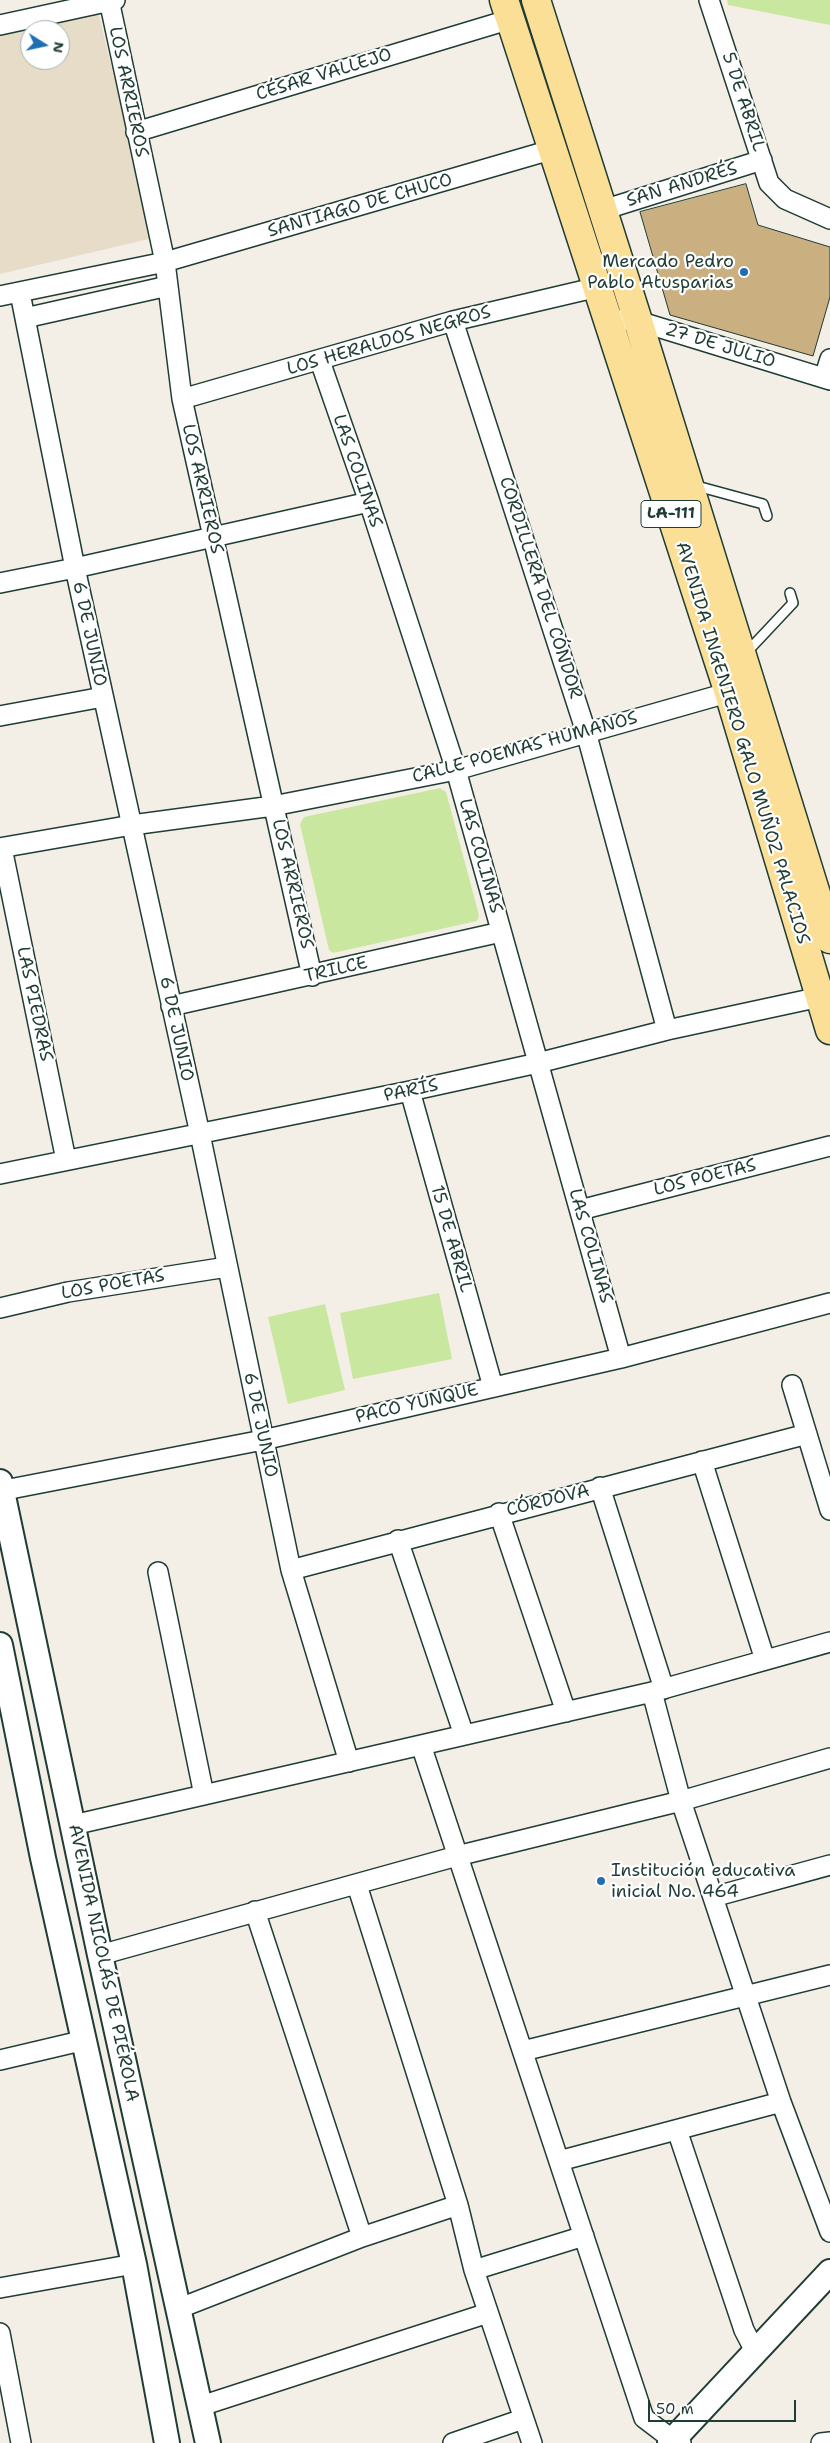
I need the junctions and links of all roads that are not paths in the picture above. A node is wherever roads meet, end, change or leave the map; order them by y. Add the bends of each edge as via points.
1 (536, 0) edge
2 (709, 0) edge
3 (111, 1) edge
4 (508, 10) edge
5 (0, 25) edge
6 (136, 132) junction
7 (554, 149) junction
8 (762, 160) junction
9 (603, 210) junction
10 (830, 219) edge
11 (165, 262) junction
12 (168, 286) junction
13 (598, 287) junction
14 (20, 293) junction
15 (0, 296) edge
16 (25, 318) junction
17 (608, 319) junction
18 (453, 321) junction
19 (638, 321) junction
20 (830, 359) edge
21 (320, 361) junction
22 (827, 379) edge
23 (182, 399) junction
24 (689, 484) junction
25 (368, 502) junction
26 (767, 516) dead end
27 (212, 537) junction
28 (75, 568) junction
29 (0, 582) edge
30 (790, 593) dead end
31 (742, 656) junction
32 (740, 690) junction
33 (103, 697) junction
34 (0, 716) edge
35 (586, 732) junction
36 (456, 770) junction
37 (274, 806) junction
38 (132, 826) junction
39 (1, 848) edge
40 (501, 932) junction
41 (830, 939) edge
42 (312, 976) junction
43 (820, 997) junction
44 (171, 1006) junction
45 (667, 1030) junction
46 (830, 1030) edge
47 (538, 1063) junction
48 (410, 1091) junction
49 (200, 1134) junction
50 (830, 1146) edge
51 (66, 1160) junction
52 (0, 1174) edge
53 (580, 1210) junction
54 (227, 1267) junction
55 (830, 1303) edge
56 (0, 1308) edge
57 (621, 1358) junction
58 (792, 1385) dead end
59 (493, 1387) junction
60 (807, 1434) junction
61 (263, 1440) junction
62 (702, 1461) junction
63 (600, 1487) junction
64 (1, 1488) edge
65 (830, 1510) edge
66 (499, 1513) junction
67 (398, 1540) junction
68 (291, 1570) junction
69 (158, 1572) dead end
70 (830, 1642) edge
71 (0, 1646) edge
72 (765, 1660) junction
73 (658, 1690) junction
74 (566, 1712) junction
75 (464, 1735) junction
76 (421, 1745) junction
77 (830, 1758) edge
78 (349, 1762) junction
79 (204, 1795) junction
80 (681, 1801) junction
81 (73, 1825) junction
82 (458, 1856) junction
83 (830, 1865) edge
84 (357, 1885) junction
85 (713, 1897) junction
86 (255, 1911) junction
87 (100, 1955) junction
88 (830, 1975) edge
89 (746, 1996) junction
90 (85, 2040) junction
91 (523, 2051) junction
92 (0, 2060) edge
93 (781, 2102) junction
94 (677, 2130) junction
95 (559, 2162) junction
96 (458, 2205) junction
97 (830, 2232) edge
98 (584, 2236) junction
99 (362, 2237) junction
100 (134, 2264) junction
101 (474, 2270) junction
102 (830, 2272) edge
103 (0, 2288) edge
104 (180, 2308) junction
105 (488, 2313) junction
106 (0, 2333) edge
107 (756, 2353) junction
108 (201, 2406) junction
109 (523, 2420) junction
110 (675, 2442) edge
111 (830, 2442) edge
112 (21, 2443) edge
113 (166, 2443) edge
114 (208, 2443) edge
115 (453, 2443) edge
116 (532, 2443) edge
117 (821, 2443) edge

1 - 9 main road, AVENIDA INGENIERO GALO MUÑOZ PALACIOS / LA-111
2 - 8 street, 5 DE ABRIL
3 - 5 street
3 - 6 street, LOS ARRIEROS
4 - 6 street, CÉSAR VALLEJO
4 - 7 main road, AVENIDA INGENIERO GALO MUÑOZ PALACIOS / LA-111
6 - 11 street, LOS ARRIEROS
7 - 11 street, SANTIAGO DE CHUCO
7 - 13 main road, AVENIDA INGENIERO GALO MUÑOZ PALACIOS / LA-111
8 - 9 street, SAN ANDRÉS
8 - 10 street, 5 DE ABRIL via 770,183 785,199
9 - 19 main road, AVENIDA INGENIERO GALO MUÑOZ PALACIOS / LA-111
11 - 12 street, LOS ARRIEROS
11 - 14 street, SANTIAGO DE CHUCO
12 - 16 street
12 - 23 street, LOS ARRIEROS
13 - 17 main road, AVENIDA INGENIERO GALO MUÑOZ PALACIOS / LA-111
13 - 18 street, LOS HERALDOS NEGROS
14 - 15 street, SANTIAGO DE CHUCO
14 - 16 street, 6 DE JUNIO
16 - 28 street, 6 DE JUNIO
17 - 19 street, 27 DE JULIO
17 - 32 main road, AVENIDA INGENIERO GALO MUÑOZ PALACIOS / LA-111
18 - 21 street, LOS HERALDOS NEGROS
18 - 35 street, CORDILLERA DEL CÓNDOR
19 - 22 street, 27 DE JULIO
19 - 24 main road, AVENIDA INGENIERO GALO MUÑOZ PALACIOS / LA-111
20 - 22 street
21 - 23 street, LOS HERALDOS NEGROS
21 - 25 street, LAS COLINAS
23 - 27 street, LOS ARRIEROS
24 - 26 lane via 763,504
24 - 31 main road, AVENIDA INGENIERO GALO MUÑOZ PALACIOS / LA-111
25 - 27 street
25 - 36 street, LAS COLINAS
27 - 28 street
27 - 37 street, LOS ARRIEROS
28 - 29 street
28 - 33 street, 6 DE JUNIO
30 - 31 lane via 793,603
31 - 32 main road, AVENIDA INGENIERO GALO MUÑOZ PALACIOS / LA-111
32 - 35 street, CALLE POEMAS HUMANOS
32 - 41 main road, AVENIDA INGENIERO GALO MUÑOZ PALACIOS / LA-111
32 - 43 main road, AVENIDA INGENIERO GALO MUÑOZ PALACIOS / LA-111
33 - 34 street
33 - 38 street, 6 DE JUNIO
35 - 36 street, CALLE POEMAS HUMANOS
35 - 45 street, CORDILLERA DEL CÓNDOR
36 - 37 street, CALLE POEMAS HUMANOS
36 - 40 street, LAS COLINAS
37 - 38 street, CALLE POEMAS HUMANOS
37 - 42 street, LOS ARRIEROS
38 - 39 street, CALLE POEMAS HUMANOS
38 - 44 street, 6 DE JUNIO
39 - 51 street, LAS PIEDRAS
40 - 42 street, TRILCE
40 - 47 street, LAS COLINAS
42 - 44 street, TRILCE
43 - 45 street, PARÍS
43 - 46 main road, AVENIDA INGENIERO GALO MUÑOZ PALACIOS / LA-111
44 - 49 street, 6 DE JUNIO
45 - 47 street, PARÍS
47 - 48 street, PARÍS
47 - 53 street, LAS COLINAS
48 - 49 street, PARÍS
48 - 59 street, 15 DE ABRIL
49 - 51 street, PARÍS
49 - 54 street, 6 DE JUNIO
50 - 53 street, LOS POETAS
51 - 52 street, PARÍS
53 - 57 street, LAS COLINAS
54 - 56 street, LOS POETAS via 68,1292
54 - 61 street, 6 DE JUNIO
55 - 57 street, PACO YUNQUE
57 - 59 street, PACO YUNQUE
58 - 60 street
59 - 61 street, PACO YUNQUE
60 - 62 street, CÓRDOVA
60 - 65 street
61 - 64 street, PACO YUNQUE
61 - 68 street, 6 DE JUNIO
62 - 63 street, CÓRDOVA
62 - 72 street
63 - 66 street, CÓRDOVA
63 - 73 street
64 - 81 street, AVENIDA NICOLÁS DE PIÉROLA
66 - 67 street, CÓRDOVA
66 - 74 street
67 - 68 street, CÓRDOVA
67 - 75 street
68 - 78 street, 6 DE JUNIO
69 - 79 street
70 - 72 street
71 - 90 street, AVENIDA NICOLÁS DE PIÉROLA via 43,1858
72 - 73 street
73 - 74 street
73 - 80 street
74 - 75 street
75 - 76 street
76 - 78 street
76 - 82 street
77 - 80 street
78 - 79 street
79 - 81 street
80 - 82 street
80 - 85 street
81 - 87 street, AVENIDA NICOLÁS DE PIÉROLA
82 - 84 street
82 - 91 street
83 - 85 street
84 - 86 street
84 - 96 street
85 - 89 street
86 - 87 street
86 - 99 street
87 - 104 street, AVENIDA NICOLÁS DE PIÉROLA
88 - 89 street
89 - 91 street
89 - 93 street
90 - 92 street
90 - 100 street, AVENIDA NICOLÁS DE PIÉROLA
91 - 95 street
93 - 94 street
93 - 97 street
94 - 95 street
94 - 107 street via 744,2330
95 - 98 street
96 - 99 street
96 - 101 street
98 - 101 street
98 - 110 street via 644,2418
99 - 104 street
100 - 103 street
100 - 113 street, AVENIDA NICOLÁS DE PIÉROLA
101 - 105 street
102 - 107 street
104 - 108 street, AVENIDA NICOLÁS DE PIÉROLA
105 - 108 street
105 - 109 street
106 - 112 street
107 - 110 street
108 - 114 street, AVENIDA NICOLÁS DE PIÉROLA
109 - 115 street
109 - 116 street
111 - 117 street

